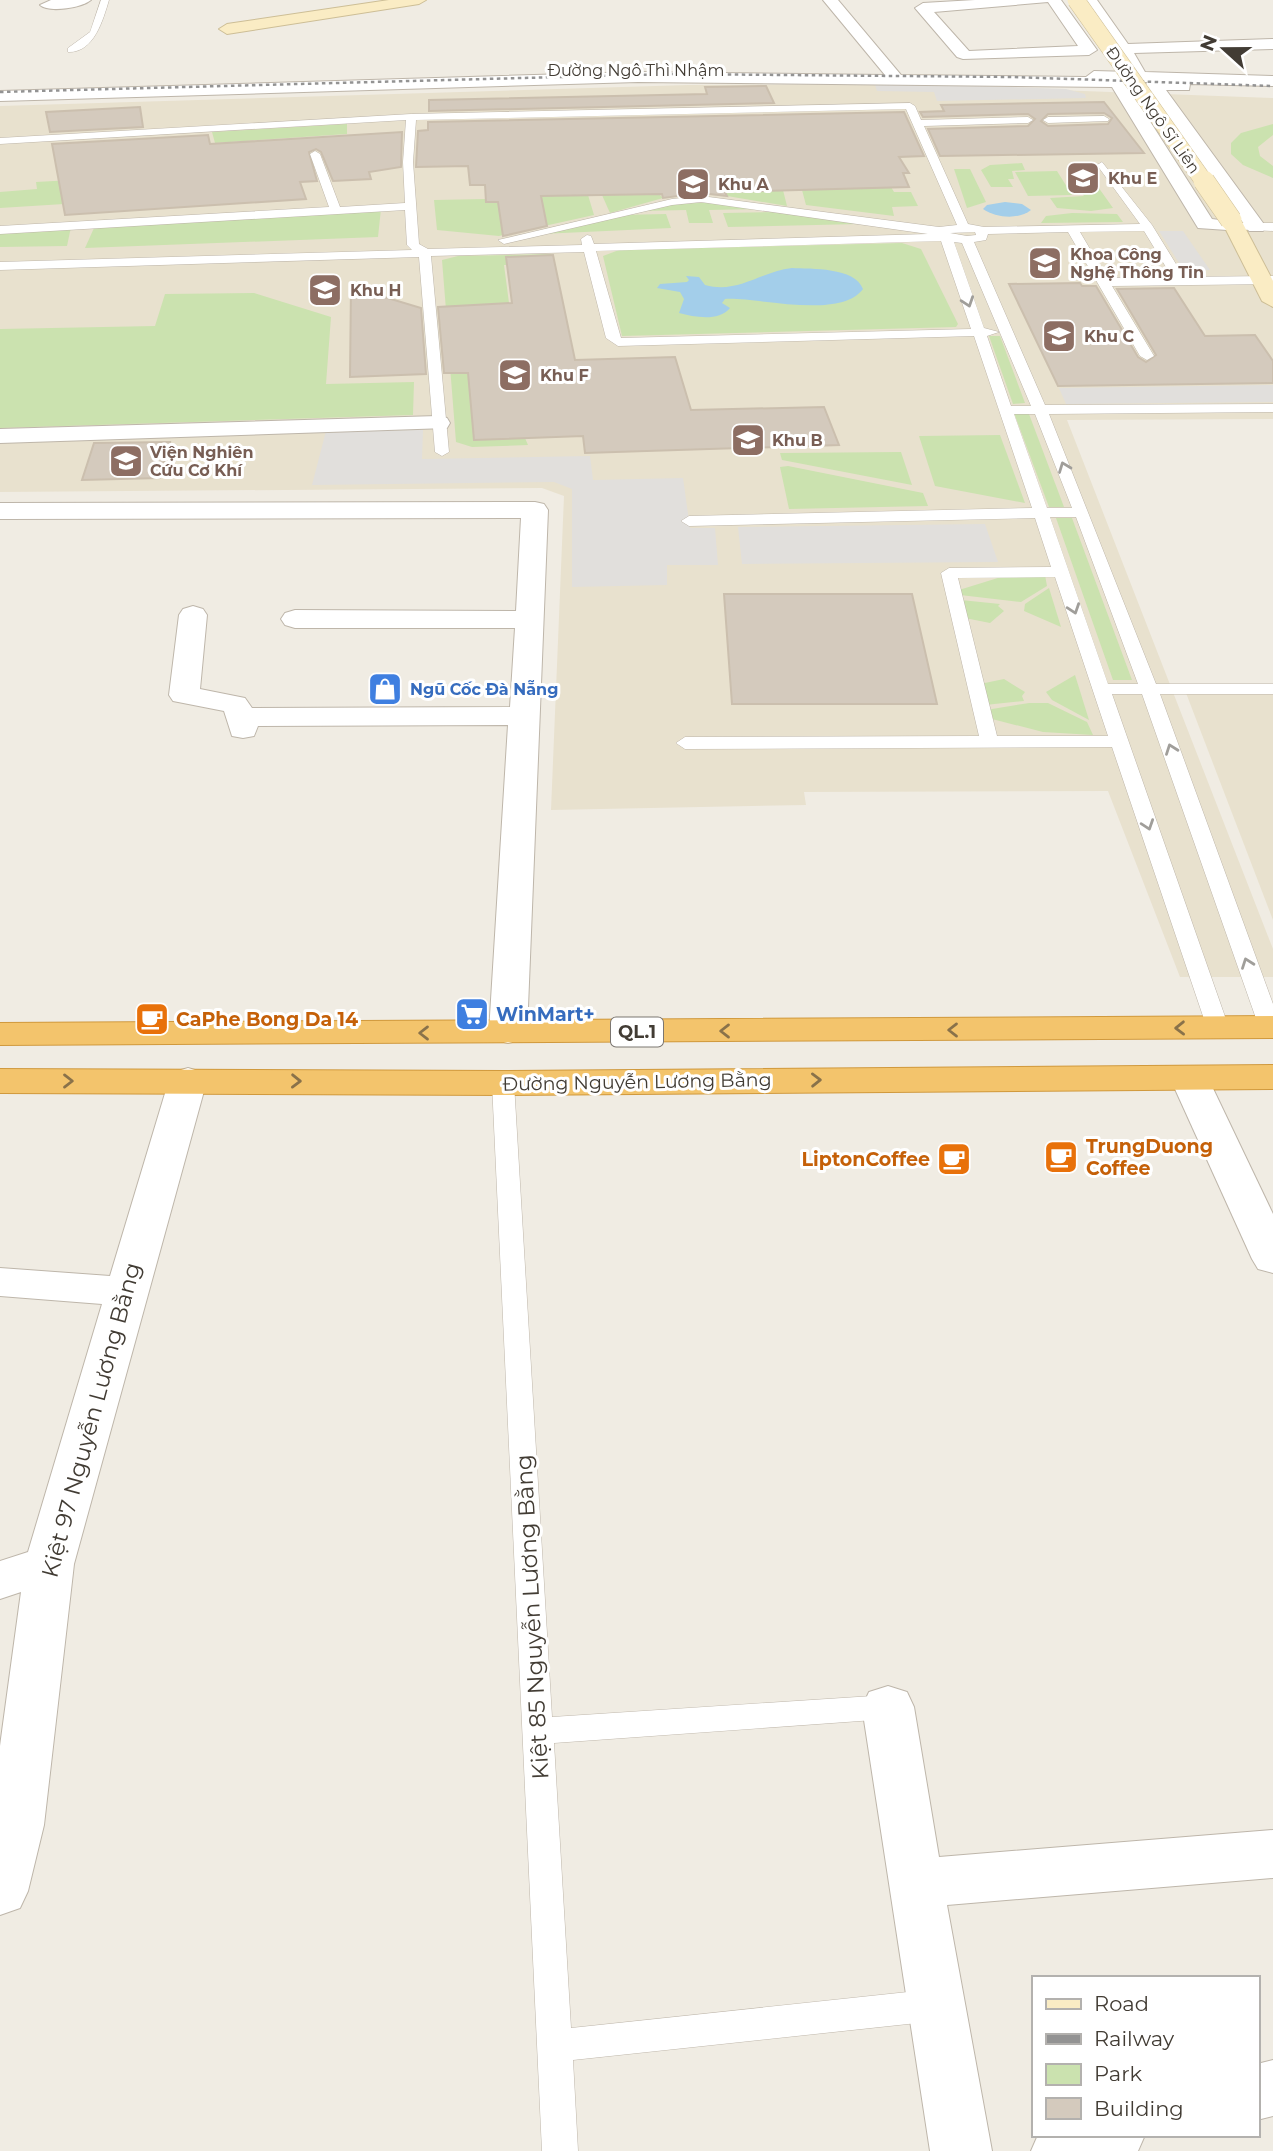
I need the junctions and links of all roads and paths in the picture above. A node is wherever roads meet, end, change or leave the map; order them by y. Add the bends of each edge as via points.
1 (84, 0) edge
2 (105, 0) edge
3 (344, 0) edge
4 (419, 0) edge
5 (830, 0) edge
6 (1042, 0) edge
7 (1054, 0) edge
8 (1076, 0) edge
9 (1090, 0) edge
10 (47, 5) dead end
11 (1273, 44) edge
12 (1125, 49) junction
13 (71, 50) dead end
14 (963, 54) junction
15 (935, 55) dead end
16 (907, 56) dead end
17 (879, 57) junction
18 (893, 74) junction
19 (1167, 78) junction
20 (1273, 81) edge
21 (0, 87) edge
22 (1273, 89) edge
23 (0, 96) edge
24 (411, 117) junction
25 (1104, 119) dead end
26 (1028, 120) dead end
27 (1048, 120) dead end
28 (915, 123) junction
29 (0, 141) edge
30 (315, 154) dead end
31 (1102, 165) dead end
32 (411, 206) junction
33 (335, 208) junction
34 (1249, 225) edge
35 (1147, 227) junction
36 (1072, 229) junction
37 (0, 230) edge
38 (971, 233) junction
39 (944, 234) junction
40 (587, 243) junction
41 (413, 244) junction
42 (494, 246) junction
43 (425, 253) junction
44 (0, 257) edge
45 (69, 260) junction
46 (0, 266) edge
47 (1268, 280) edge
48 (1106, 282) junction
49 (1181, 282) junction
50 (1273, 301) edge
51 (978, 332) junction
52 (1009, 332) junction
53 (1147, 356) dead end
54 (1273, 408) edge
55 (1041, 409) junction
56 (1005, 410) junction
57 (438, 423) junction
58 (0, 436) edge
59 (442, 452) dead end
60 (1040, 511) junction
61 (0, 512) edge
62 (1081, 512) junction
63 (689, 521) dead end
64 (1061, 572) junction
65 (193, 615) dead end
66 (295, 619) dead end
67 (529, 620) junction
68 (1149, 688) junction
69 (1101, 689) junction
70 (1273, 689) edge
71 (523, 716) junction
72 (989, 741) junction
73 (1119, 741) junction
74 (685, 743) dead end
75 (1253, 1027) edge
76 (508, 1032) junction
77 (0, 1034) edge
78 (1273, 1077) edge
79 (1189, 1078) junction
80 (188, 1080) junction
81 (0, 1081) edge
82 (503, 1083) junction
83 (1273, 1259) edge
84 (0, 1282) edge
85 (125, 1291) junction
86 (49, 1564) junction
87 (0, 1580) edge
88 (888, 1707) joint
89 (539, 1731) junction
90 (1273, 1854) edge
91 (915, 1883) junction
92 (0, 1891) edge
93 (936, 2005) junction
94 (555, 2046) junction
95 (1108, 2137) edge
96 (560, 2151) edge
97 (961, 2151) edge
98 (1062, 2151) edge

1 - 10 street
2 - 13 lane via 94,33
3 - 4 street via 225,22 254,25
5 - 17 street
6 - 14 street via 923,8
7 - 14 street via 1063,25 1089,50
8 - 34 street, Đường Ngô Sĩ Liên, bridge
9 - 12 street via 1115,25
11 - 12 street
12 - 19 street via 1139,72
14 - 15 street
16 - 17 street
17 - 18 street
18 - 19 street, Đường Ngô Thì Nhậm
18 - 21 street, Đường Ngô Thì Nhậm via 511,71
19 - 20 street, Đường Ngô Thì Nhậm
22 - 34 street via 1154,85
23 - 34 street, Đường Ngô Sĩ Liên via 638,77 1117,82 1205,224
24 - 28 lane via 910,106
24 - 29 lane
24 - 32 lane
25 - 27 lane
26 - 28 lane
28 - 38 lane
30 - 33 lane
31 - 35 lane
32 - 33 lane
32 - 41 lane
33 - 37 lane
34 - 47 street, Đường Ngô Sĩ Liên
35 - 36 lane
35 - 49 lane
36 - 38 lane
36 - 48 lane
38 - 39 lane
38 - 52 lane
39 - 40 lane
39 - 42 lane via 695,199
39 -> 51 lane
40 - 42 lane
40 - 51 lane via 600,298 618,342
41 - 42 lane
41 - 43 lane
41 - 45 lane
42 - 43 lane
43 - 45 lane
43 - 57 lane
44 - 45 lane
45 - 46 lane
47 - 49 lane
47 - 50 street, Đường Ngô Sĩ Liên
48 - 49 lane
48 - 53 lane
51 - 52 lane
51 - 56 lane
52 - 55 lane
54 - 55 lane
55 - 56 lane
62 -> 55 lane
56 - 60 lane
57 - 58 street
57 - 59 lane
60 - 62 lane
60 - 63 lane
60 - 64 lane
61 - 67 street via 535,510
62 - 68 lane
64 -> 69 lane
64 - 72 lane via 949,573
65 - 71 street via 184,695 230,702 243,723
66 - 67 street
67 - 71 street
68 - 69 lane
68 - 70 lane
75 -> 68 lane
69 - 73 lane
71 - 76 street
72 - 73 lane
72 - 74 lane
73 -> 75 lane
75 -> 76 highway, QL.1
75 - 78 highway
76 -> 77 highway, QL.1
78 - 79 highway, Đường Nguyễn Lương Bằng
82 -> 79 highway, Đường Nguyễn Lương Bằng
79 - 83 street
81 -> 80 highway, Đường Nguyễn Lương Bằng
80 -> 82 highway, Đường Nguyễn Lương Bằng
80 - 85 street, Kiệt 97 Nguyễn Lương Bằng
82 - 89 lane, Kiệt 85 Nguyễn Lương Bằng
84 - 85 street
85 - 86 street, Kiệt 97 Nguyễn Lương Bằng
86 - 87 street
86 - 92 street, Kiệt 97 Nguyễn Lương Bằng via 17,1825
88 - 89 lane
88 - 91 street
89 - 94 lane, Kiệt 85 Nguyễn Lương Bằng
90 - 91 street
91 - 93 street
93 - 94 lane
93 - 97 street
94 - 96 lane, Kiệt 85 Nguyễn Lương Bằng
95 - 98 street

